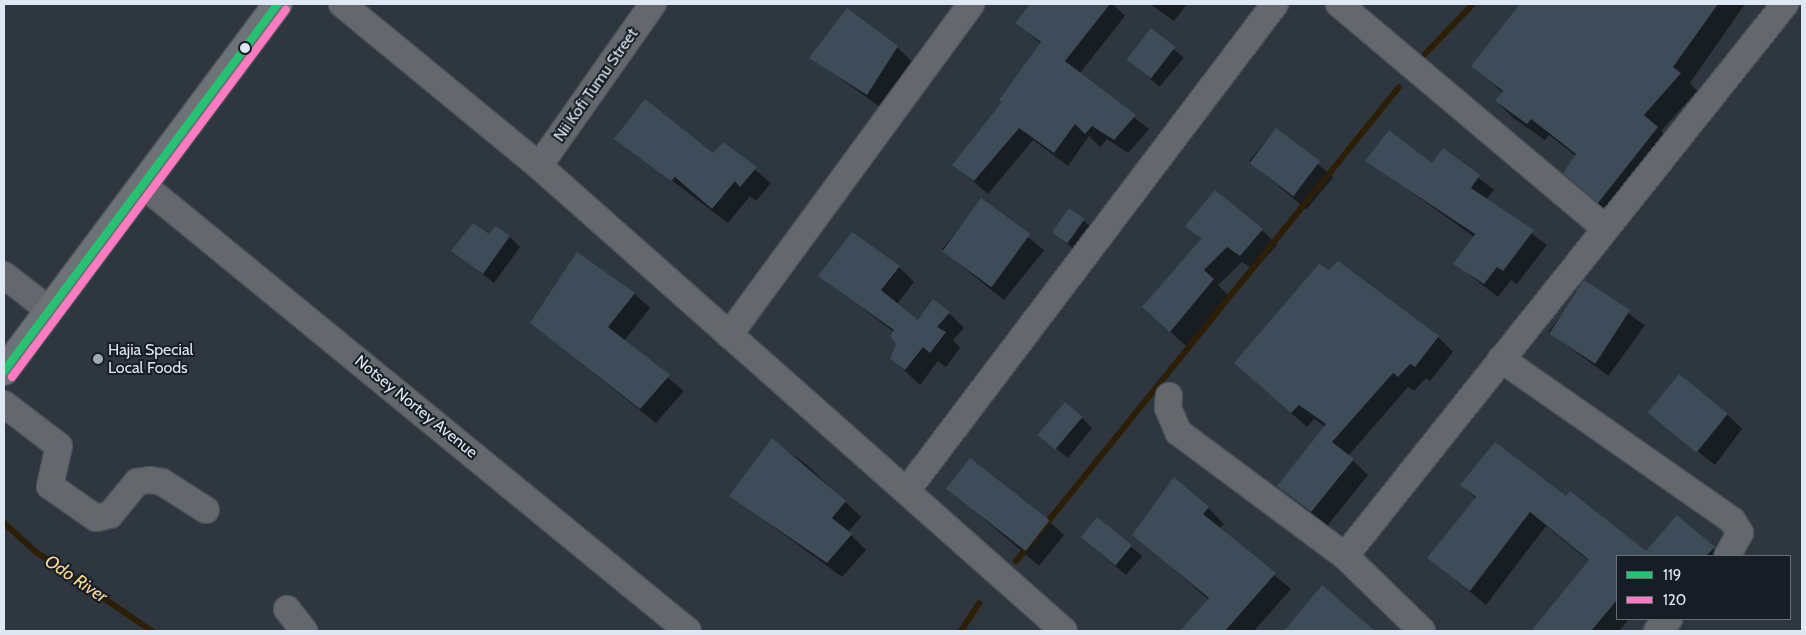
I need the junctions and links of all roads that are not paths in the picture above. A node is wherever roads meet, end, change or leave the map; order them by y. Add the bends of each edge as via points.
1 (278, 4) edge
2 (342, 4) edge
3 (652, 4) edge
4 (971, 4) edge
5 (1275, 4) edge
6 (1339, 4) edge
7 (1785, 4) edge
8 (539, 166) junction
9 (143, 185) junction
10 (1605, 228) junction
11 (4, 275) edge
12 (50, 310) junction
13 (729, 335) junction
14 (1501, 359) junction
15 (4, 371) edge
16 (1169, 396) dead end
17 (4, 404) edge
18 (908, 489) junction
19 (206, 510) dead end
20 (1728, 555) edge
21 (1345, 556) junction
22 (287, 609) dead end
23 (1668, 620) edge
24 (304, 631) edge
25 (688, 631) edge
26 (1064, 631) edge
27 (1422, 631) edge
28 (1657, 631) edge

1 - 9 main road
2 - 8 street
3 - 8 street, Nii Kofi Tumu Street
4 - 13 street
5 - 18 street
6 - 10 street
7 - 10 street
8 - 13 street
9 - 12 main road
9 - 25 street, Notsey Nortey Avenue
10 - 14 street
11 - 12 street
12 - 15 main road
13 - 18 street
14 - 20 street via 1732,520 1740,533
14 - 21 street
16 - 21 street via 1168,408 1178,432
17 - 19 street via 60,446 50,486 96,518 110,515 137,482 150,480 162,482
18 - 26 street
21 - 27 street
22 - 24 street
23 - 28 street

